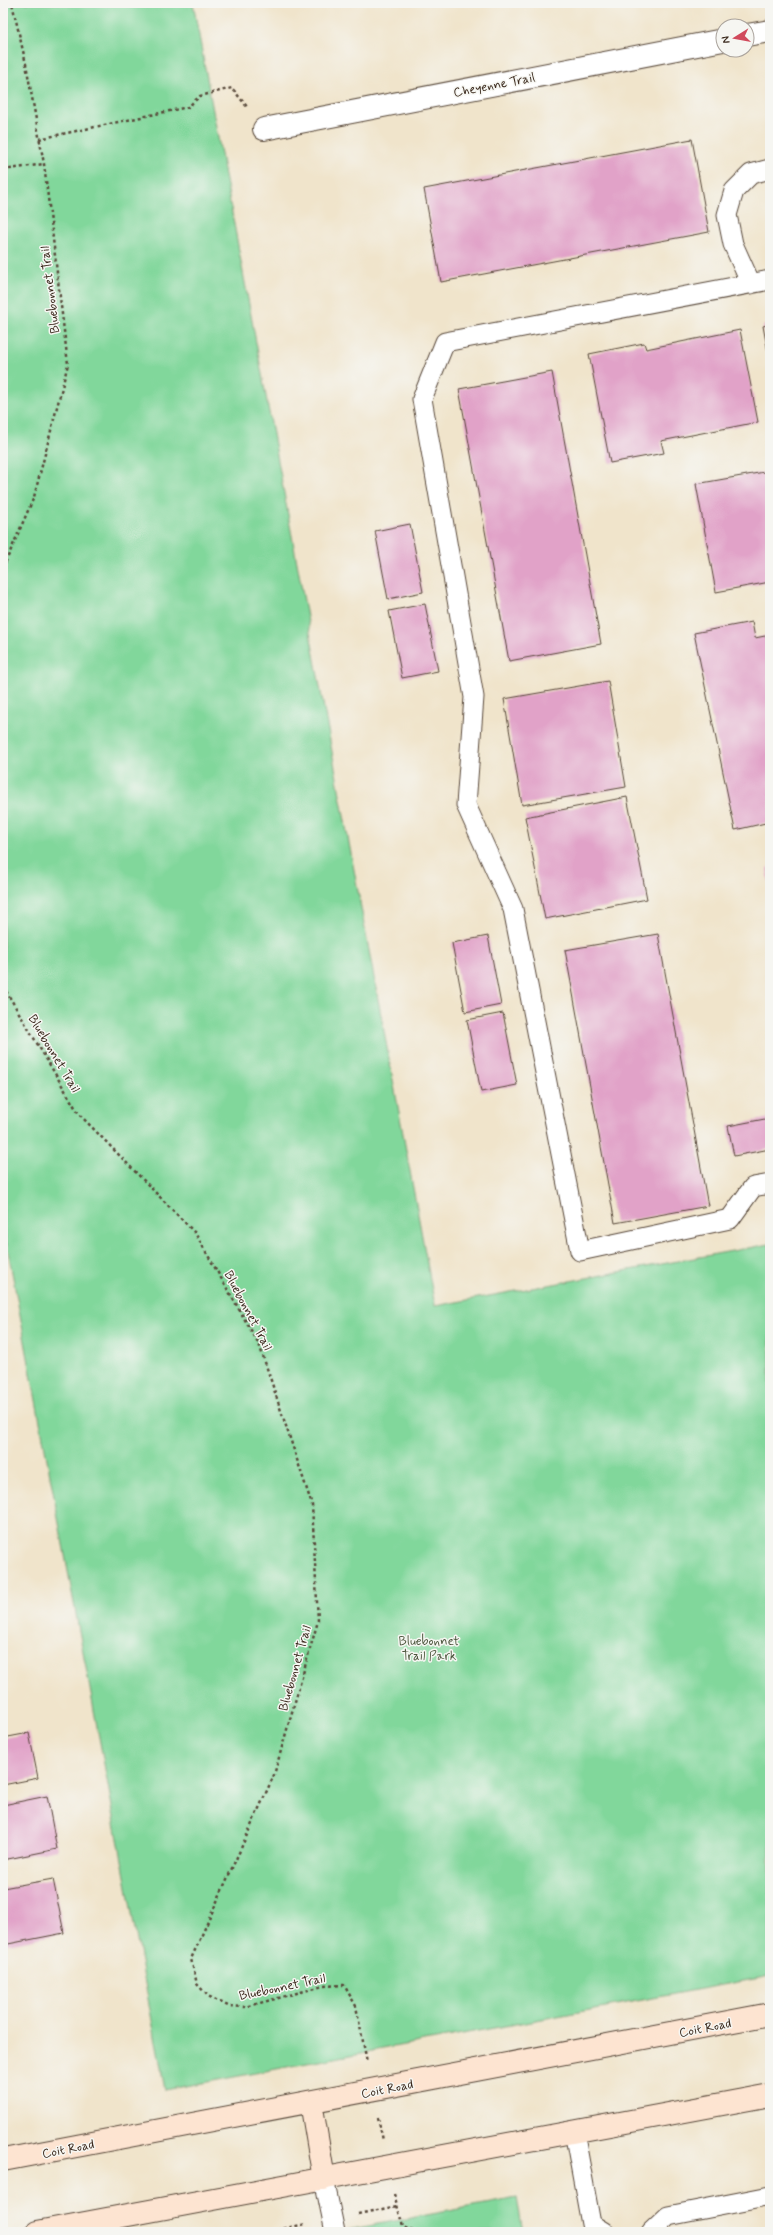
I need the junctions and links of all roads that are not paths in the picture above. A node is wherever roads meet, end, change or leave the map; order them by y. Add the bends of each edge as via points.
1 (770, 31) edge
2 (755, 34) edge
3 (715, 42) edge
4 (264, 129) road end
5 (770, 170) edge
6 (770, 280) edge
7 (751, 284) junction
8 (770, 1184) edge
9 (770, 2014) edge
10 (770, 2095) edge
11 (311, 2102) junction
12 (574, 2131) junction
13 (3, 2160) edge
14 (324, 2178) junction
15 (770, 2196) edge
16 (38, 2232) edge
17 (334, 2232) edge
18 (604, 2232) edge
19 (651, 2232) edge

1 - 2 street
3 - 4 street, Cheyenne Trail
5 - 7 lane via 751,174 734,191 727,215 733,244
6 - 7 lane
7 - 8 lane via 445,342 422,399 474,698 466,805 513,909 580,1250 730,1219 753,1187
9 - 11 main road, Coit Road
10 - 12 main road
11 - 13 main road, Coit Road
11 - 14 main road
12 - 14 main road
12 - 18 lane via 591,2224
14 - 16 main road
14 - 17 lane
15 - 19 lane via 668,2216

